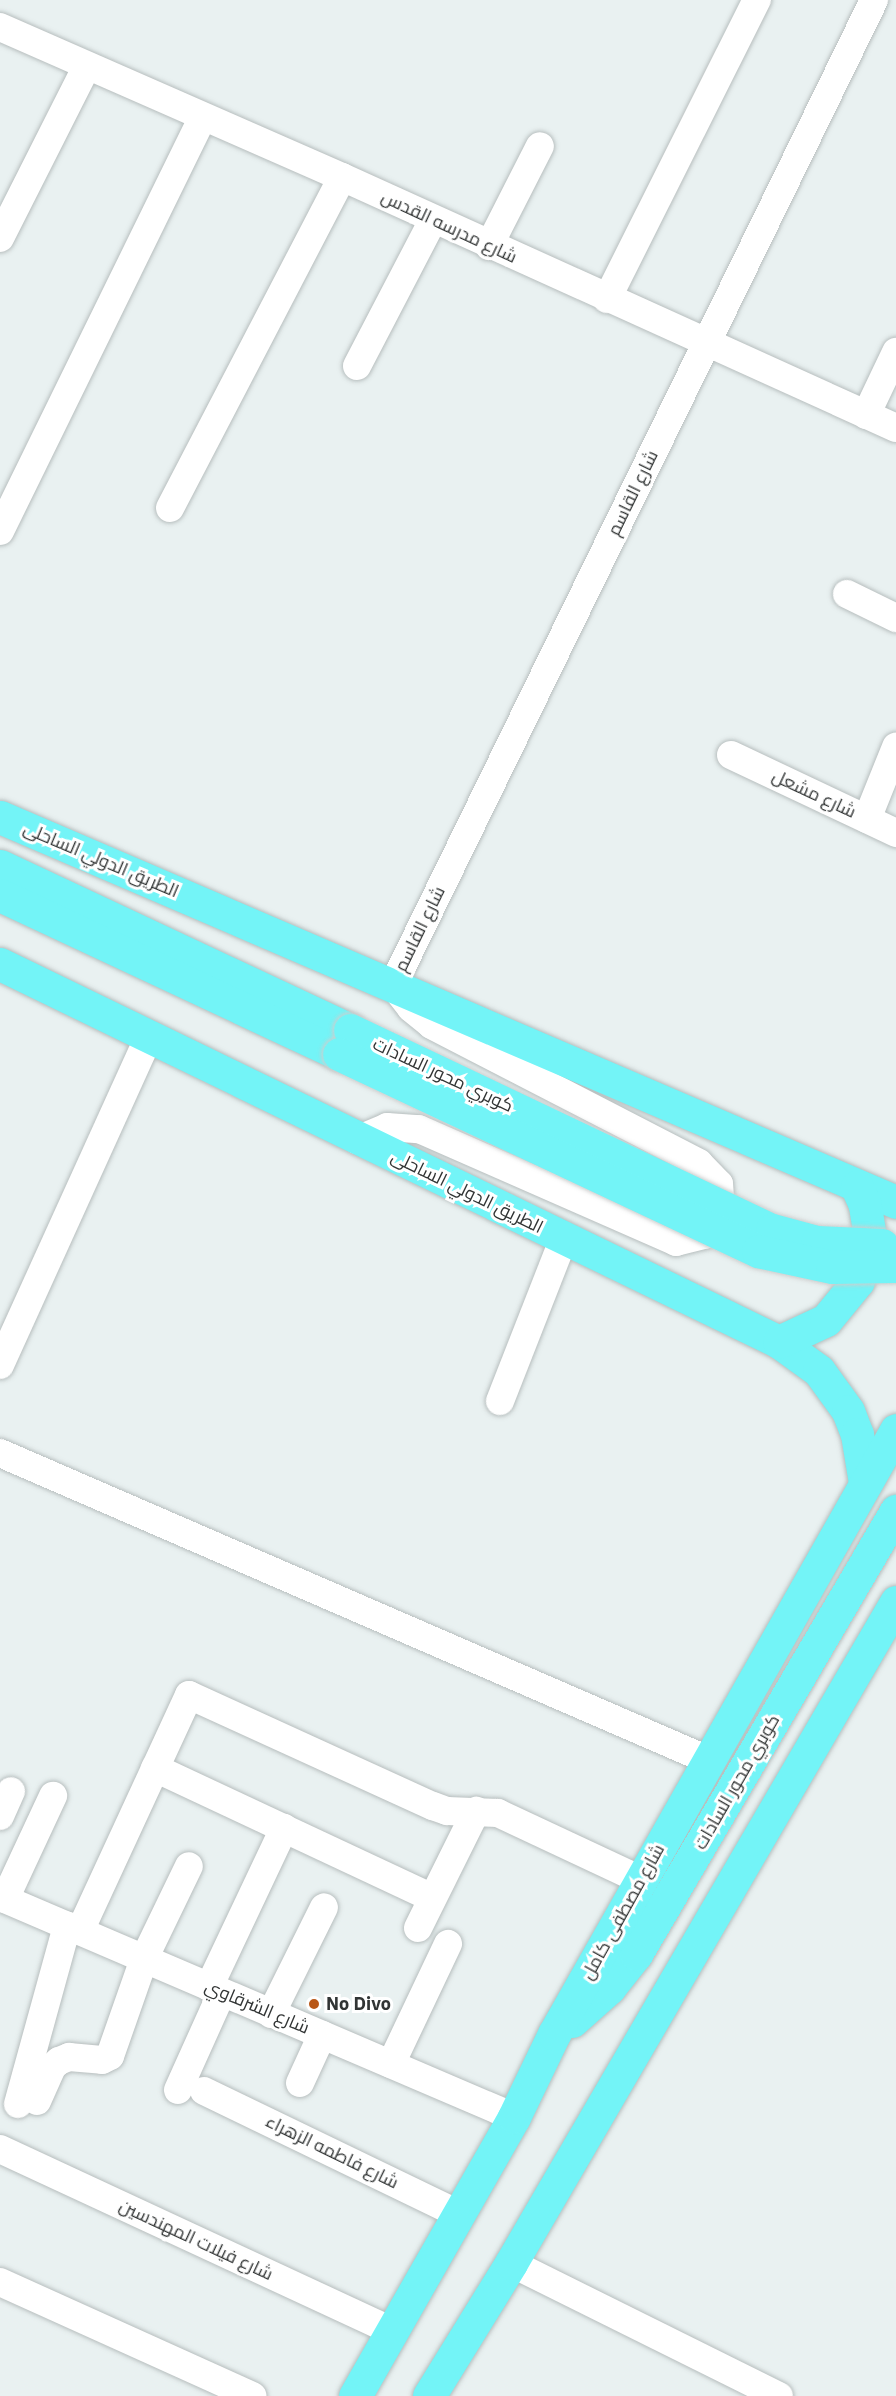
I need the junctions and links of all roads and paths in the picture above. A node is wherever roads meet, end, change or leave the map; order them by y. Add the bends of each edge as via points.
1 (757, 0) edge
2 (874, 0) edge
3 (0, 27) edge
4 (87, 66) junction
5 (202, 118) junction
6 (540, 146) dead end
7 (342, 177) junction
8 (433, 220) junction
9 (0, 238) edge
10 (489, 246) junction
11 (607, 299) junction
12 (706, 344) junction
13 (357, 366) dead end
14 (892, 368) edge
15 (866, 415) junction
16 (896, 428) edge
17 (170, 508) dead end
18 (0, 531) edge
19 (847, 594) dead end
20 (896, 618) edge
21 (896, 747) edge
22 (731, 755) dead end
23 (0, 817) edge
24 (867, 819) junction
25 (896, 833) edge
26 (0, 866) edge
27 (0, 894) edge
28 (0, 964) edge
29 (393, 985) junction
30 (148, 1039) junction
31 (344, 1042) junction
32 (498, 1060) junction
33 (564, 1094) junction
34 (357, 1140) junction
35 (654, 1140) junction
36 (456, 1146) junction
37 (527, 1178) junction
38 (857, 1187) junction
39 (896, 1202) edge
40 (620, 1219) junction
41 (564, 1238) junction
42 (896, 1243) edge
43 (896, 1266) edge
44 (779, 1342) junction
45 (0, 1365) edge
46 (500, 1401) dead end
47 (896, 1430) edge
48 (0, 1453) edge
49 (865, 1483) junction
50 (896, 1511) edge
51 (896, 1602) edge
52 (708, 1760) junction
53 (156, 1768) junction
54 (53, 1796) dead end
55 (476, 1811) junction
56 (284, 1828) junction
57 (189, 1866) dead end
58 (641, 1880) junction
59 (3, 1898) edge
60 (432, 1898) junction
61 (324, 1907) dead end
62 (418, 1928) dead end
63 (74, 1929) junction
64 (448, 1944) dead end
65 (144, 1959) junction
66 (216, 1990) junction
67 (271, 2013) junction
68 (554, 2034) junction
69 (322, 2035) junction
70 (390, 2064) junction
71 (300, 2083) dead end
72 (514, 2117) junction
73 (0, 2149) edge
74 (459, 2214) junction
75 (511, 2263) junction
76 (0, 2282) edge
77 (392, 2331) junction
78 (252, 2396) edge
79 (355, 2396) edge
80 (429, 2396) edge
81 (779, 2396) edge

1 - 11 street
2 - 12 street, شارع القاسم
3 - 4 street, شارع مدرسه القدس
4 - 5 street, شارع مدرسه القدس
4 - 9 street
5 - 7 street, شارع مدرسه القدس
5 - 18 street
6 - 10 street
7 - 8 street, شارع مدرسه القدس
7 - 17 street
8 - 10 street, شارع مدرسه القدس
8 - 13 street
10 - 11 street, شارع مدرسه القدس
11 - 12 street, شارع مدرسه القدس
12 - 15 street, شارع مدرسه القدس
12 - 29 street, شارع القاسم
14 - 15 street
15 - 16 street, شارع مدرسه القدس
19 - 20 street
21 - 24 street
22 - 24 street, شارع مشعل
23 - 29 main road, الطريق الدولي الساحلى
24 - 25 street, شارع مشعل
26 - 31 main road, كوبري محور السادات
27 - 31 main road, كوبري محور السادات
28 - 30 main road, الطريق الدولي الساحلى
29 - 32 street via 421,1018
29 - 38 main road, الطريق الدولي الساحلى
30 - 34 main road, الطريق الدولي الساحلى
30 - 45 street
31 - 42 main road, كوبري محور السادات, bridge via 772,1230 839,1245
31 - 43 main road, كوبري محور السادات, bridge via 758,1251 832,1267
32 - 33 street
32 - 36 street
33 - 35 street
33 - 37 street
34 - 36 street via 376,1129 408,1126
34 - 41 main road, الطريق الدولي الساحلى
35 - 40 street
35 - 40 street via 711,1172 719,1184 721,1212 704,1235 676,1242
36 - 37 street
37 - 40 street
38 - 39 main road, الطريق الدولي الساحلى
38 - 44 main road via 869,1231 858,1281 826,1320
41 - 44 main road, الطريق الدولي الساحلى
41 - 46 street
44 - 49 main road, الطريق الدولي الساحلى via 819,1371 839,1397 857,1434
47 - 49 main road, شارع مصطفى كامل
48 - 52 street
49 - 52 main road, شارع مصطفى كامل
50 - 68 main road, كوبري محور السادات via 652,1926 609,1988
51 - 75 main road
52 - 58 main road, شارع مصطفى كامل
53 - 55 street via 189,1695 433,1806
53 - 56 street
53 - 63 street
54 - 59 street
55 - 58 street via 498,1814
55 - 60 street
56 - 60 street
56 - 66 street
57 - 65 street
58 - 68 main road, شارع مصطفى كامل
59 - 63 street, شارع الشرقاوي
60 - 62 street
61 - 67 street
63 - 65 street, شارع الشرقاوي
63 - 65 street via 28,2103 60,2061 69,2057 102,2060 110,2055
64 - 70 street
65 - 66 street, شارع الشرقاوي
66 - 67 street, شارع الشرقاوي
66 - 74 street, شارع فاطمه الزهراء via 191,2091
67 - 69 street, شارع الشرقاوي
68 - 72 main road, شارع مصطفى كامل
69 - 70 street, شارع الشرقاوي
69 - 71 street
70 - 72 street, شارع الشرقاوي
72 - 74 main road, شارع مصطفى كامل
73 - 77 street, شارع فيلات المهندسين
74 - 77 main road, شارع مصطفى كامل
75 - 80 main road
75 - 81 street
76 - 78 street
77 - 79 main road, شارع مصطفى كامل

